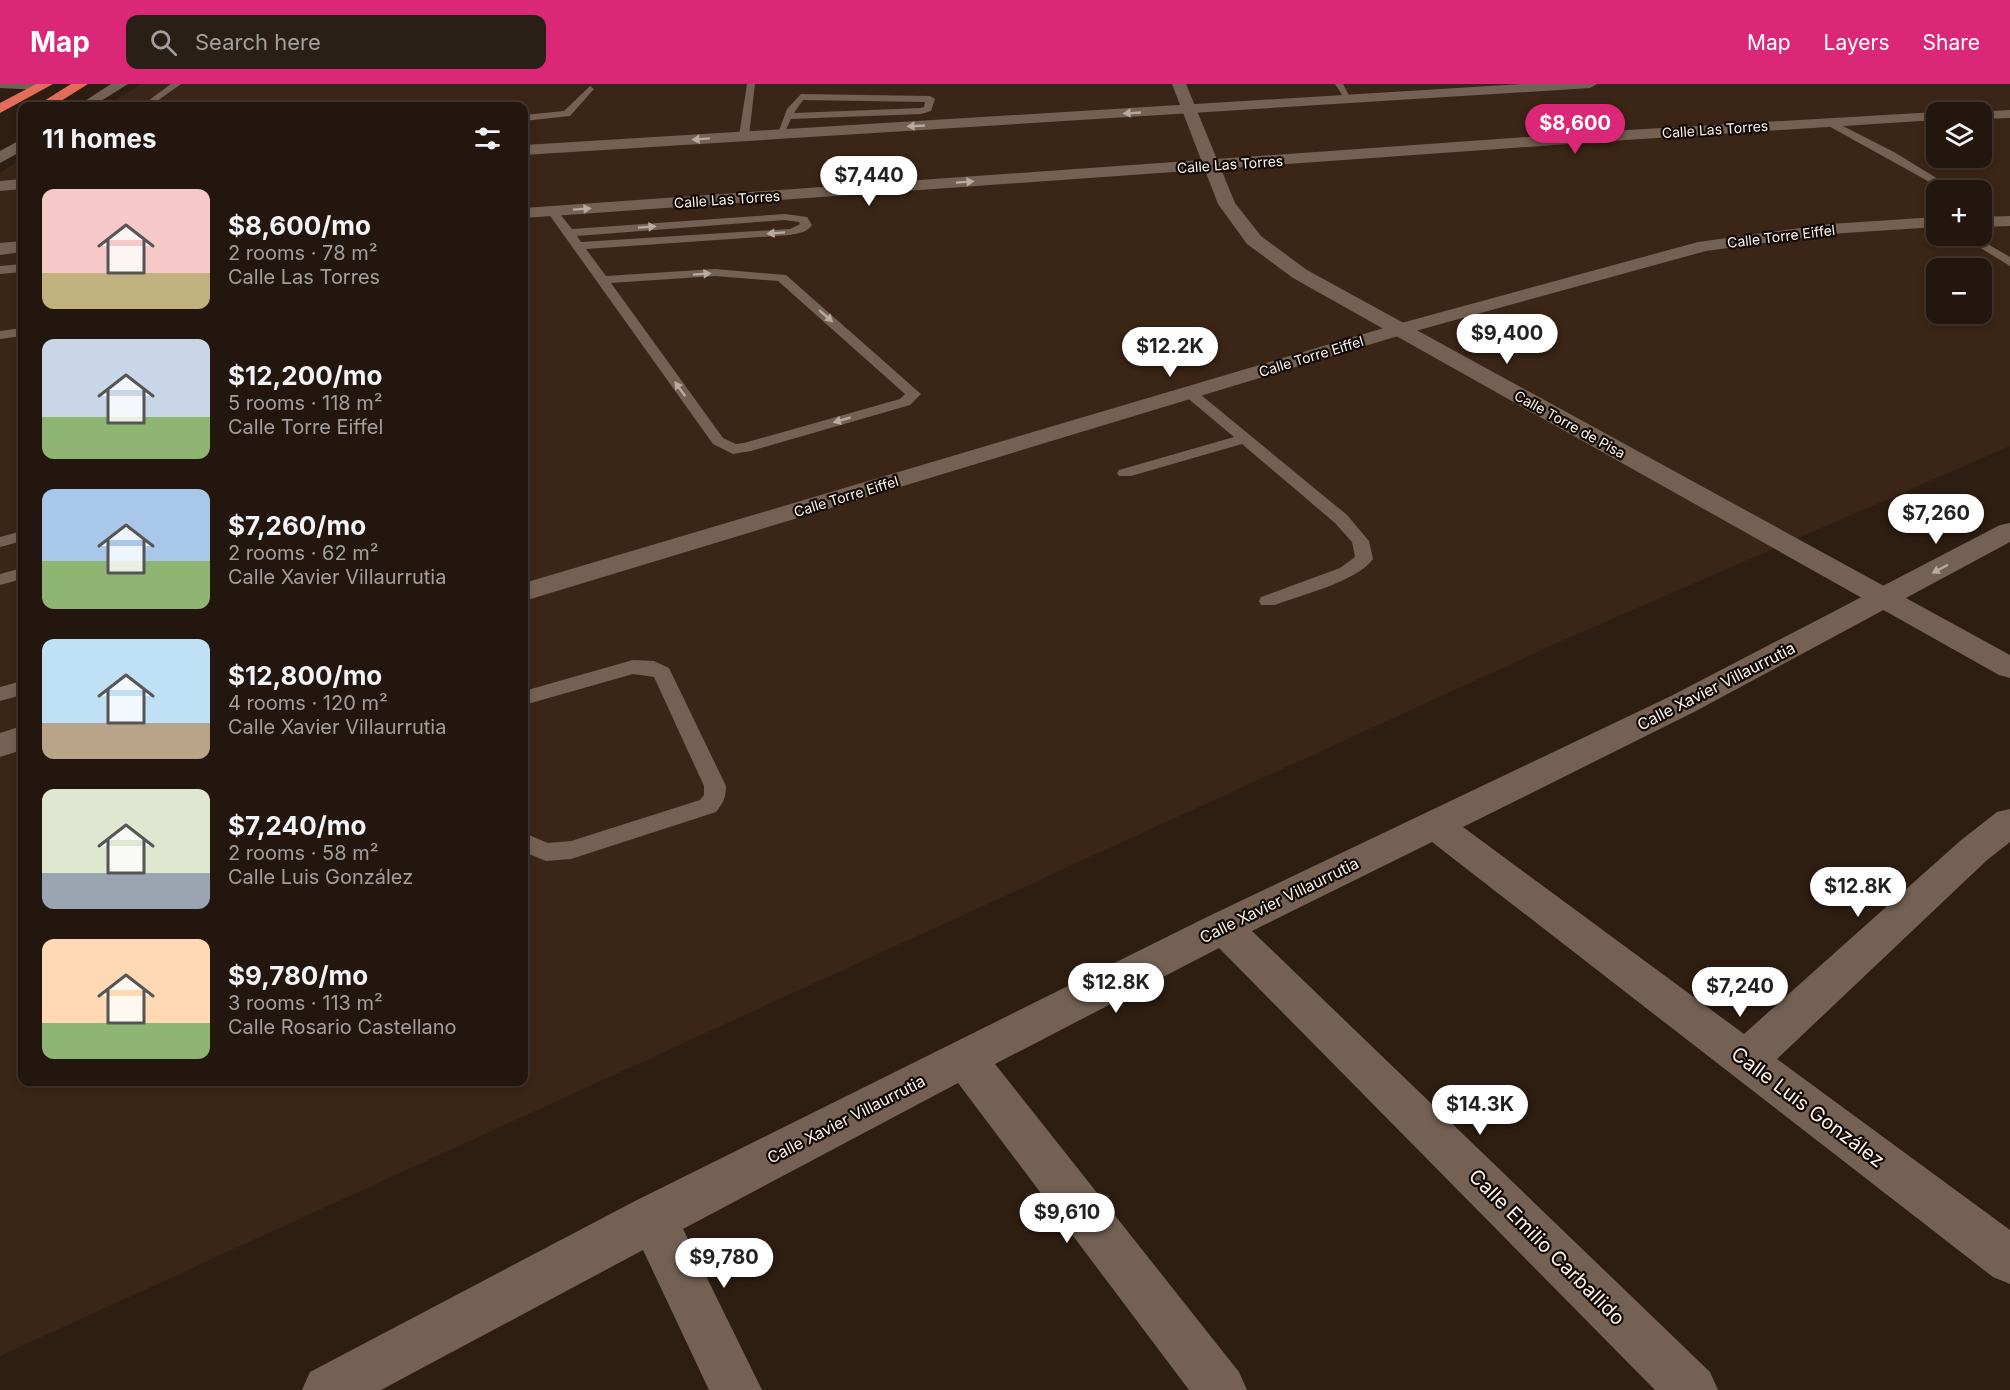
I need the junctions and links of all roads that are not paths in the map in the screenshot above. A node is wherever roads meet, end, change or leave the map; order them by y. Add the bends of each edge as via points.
1 (81, 84) edge
2 (121, 84) edge
3 (177, 84) edge
4 (752, 84) edge
5 (1179, 84) edge
6 (1340, 84) edge
7 (1590, 84) edge
8 (4, 85) edge
9 (44, 85) edge
10 (590, 89) dead end
11 (1349, 99) junction
12 (50, 102) edge
13 (91, 102) edge
14 (151, 102) edge
15 (0, 109) edge
16 (1190, 110) junction
17 (2010, 114) edge
18 (1992, 115) edge
19 (788, 116) junction
20 (528, 117) edge
21 (1926, 117) edge
22 (1828, 122) junction
23 (780, 134) junction
24 (744, 136) junction
25 (18, 147) edge
26 (528, 150) edge
27 (0, 158) edge
28 (1211, 165) junction
29 (1934, 180) edge
30 (18, 184) edge
31 (0, 186) edge
32 (552, 212) junction
33 (528, 213) edge
34 (1926, 223) edge
35 (568, 233) junction
36 (577, 246) junction
37 (1984, 246) edge
38 (12, 248) edge
39 (2010, 262) edge
40 (0, 264) edge
41 (18, 268) edge
42 (0, 270) edge
43 (601, 280) junction
44 (1401, 329) junction
45 (18, 333) edge
46 (0, 335) edge
47 (1190, 393) junction
48 (1244, 439) junction
49 (1125, 473) dead end
50 (2010, 531) edge
51 (18, 537) edge
52 (0, 542) edge
53 (18, 574) edge
54 (0, 580) edge
55 (528, 591) edge
56 (1884, 599) junction
57 (1268, 601) dead end
58 (2010, 668) edge
59 (18, 689) edge
60 (0, 694) edge
61 (528, 697) edge
62 (18, 739) edge
63 (0, 745) edge
64 (2010, 822) edge
65 (1433, 824) junction
66 (528, 844) edge
67 (1223, 927) junction
68 (965, 1058) junction
69 (1746, 1060) junction
70 (652, 1218) junction
71 (2010, 1260) edge
72 (328, 1390) edge
73 (736, 1390) edge
74 (1221, 1390) edge
75 (1692, 1390) edge

1 - 12 highway
2 - 13 street
3 - 14 lane
4 - 24 lane
5 - 16 street, Calle Torre de Pisa
6 - 11 lane
7 - 11 street
8 - 9 lane
9 - 15 highway
10 - 20 lane via 567,114
11 - 16 street
16 -> 23 street
16 - 28 street, Calle Torre de Pisa
17 - 18 street
19 - 19 lane via 921,111 928,108 930,99 807,96 797,99
19 - 23 lane
21 - 22 street, Calle Las Torres
22 - 28 street, Calle Las Torres
22 - 29 lane
23 - 24 street
24 -> 26 street
25 - 27 street
32 -> 28 street, Calle Las Torres
28 - 44 street, Calle Torre de Pisa via 1227,204 1254,240 1300,274
30 - 31 street
32 - 33 street, Calle Las Torres
32 - 35 lane
34 - 44 street, Calle Torre Eiffel via 1819,230 1705,246
35 - 36 lane
35 -> 36 lane via 785,217 803,219 806,225 790,232
36 - 43 lane
37 - 39 lane
38 - 40 lane
41 - 42 lane
43 -> 43 lane via 722,273 782,278 914,394 905,402 745,448 725,447
44 - 47 street, Calle Torre Eiffel
44 - 56 street, Calle Torre de Pisa
45 - 46 lane
47 - 48 lane
47 - 55 street, Calle Torre Eiffel
48 - 49 lane
48 - 57 lane via 1341,519 1360,541 1364,559 1346,572
50 -> 56 street, Calle Xavier Villaurrutia
51 - 52 lane
53 - 54 lane
56 - 58 street, Calle Torre de Pisa
56 - 65 street, Calle Xavier Villaurrutia via 1581,755
59 - 60 lane
61 - 66 lane via 633,667 654,668 662,673 715,786 715,797 708,806 571,850 546,852
62 - 63 street
64 - 69 street
65 - 67 street, Calle Xavier Villaurrutia
65 - 69 street, Calle Luis González
67 - 68 street, Calle Xavier Villaurrutia
67 - 75 street, Calle Emilio Carballido
68 - 70 street, Calle Xavier Villaurrutia
68 - 74 street
69 - 71 street, Calle Luis González
70 - 72 street, Calle Xavier Villaurrutia
70 - 73 street

